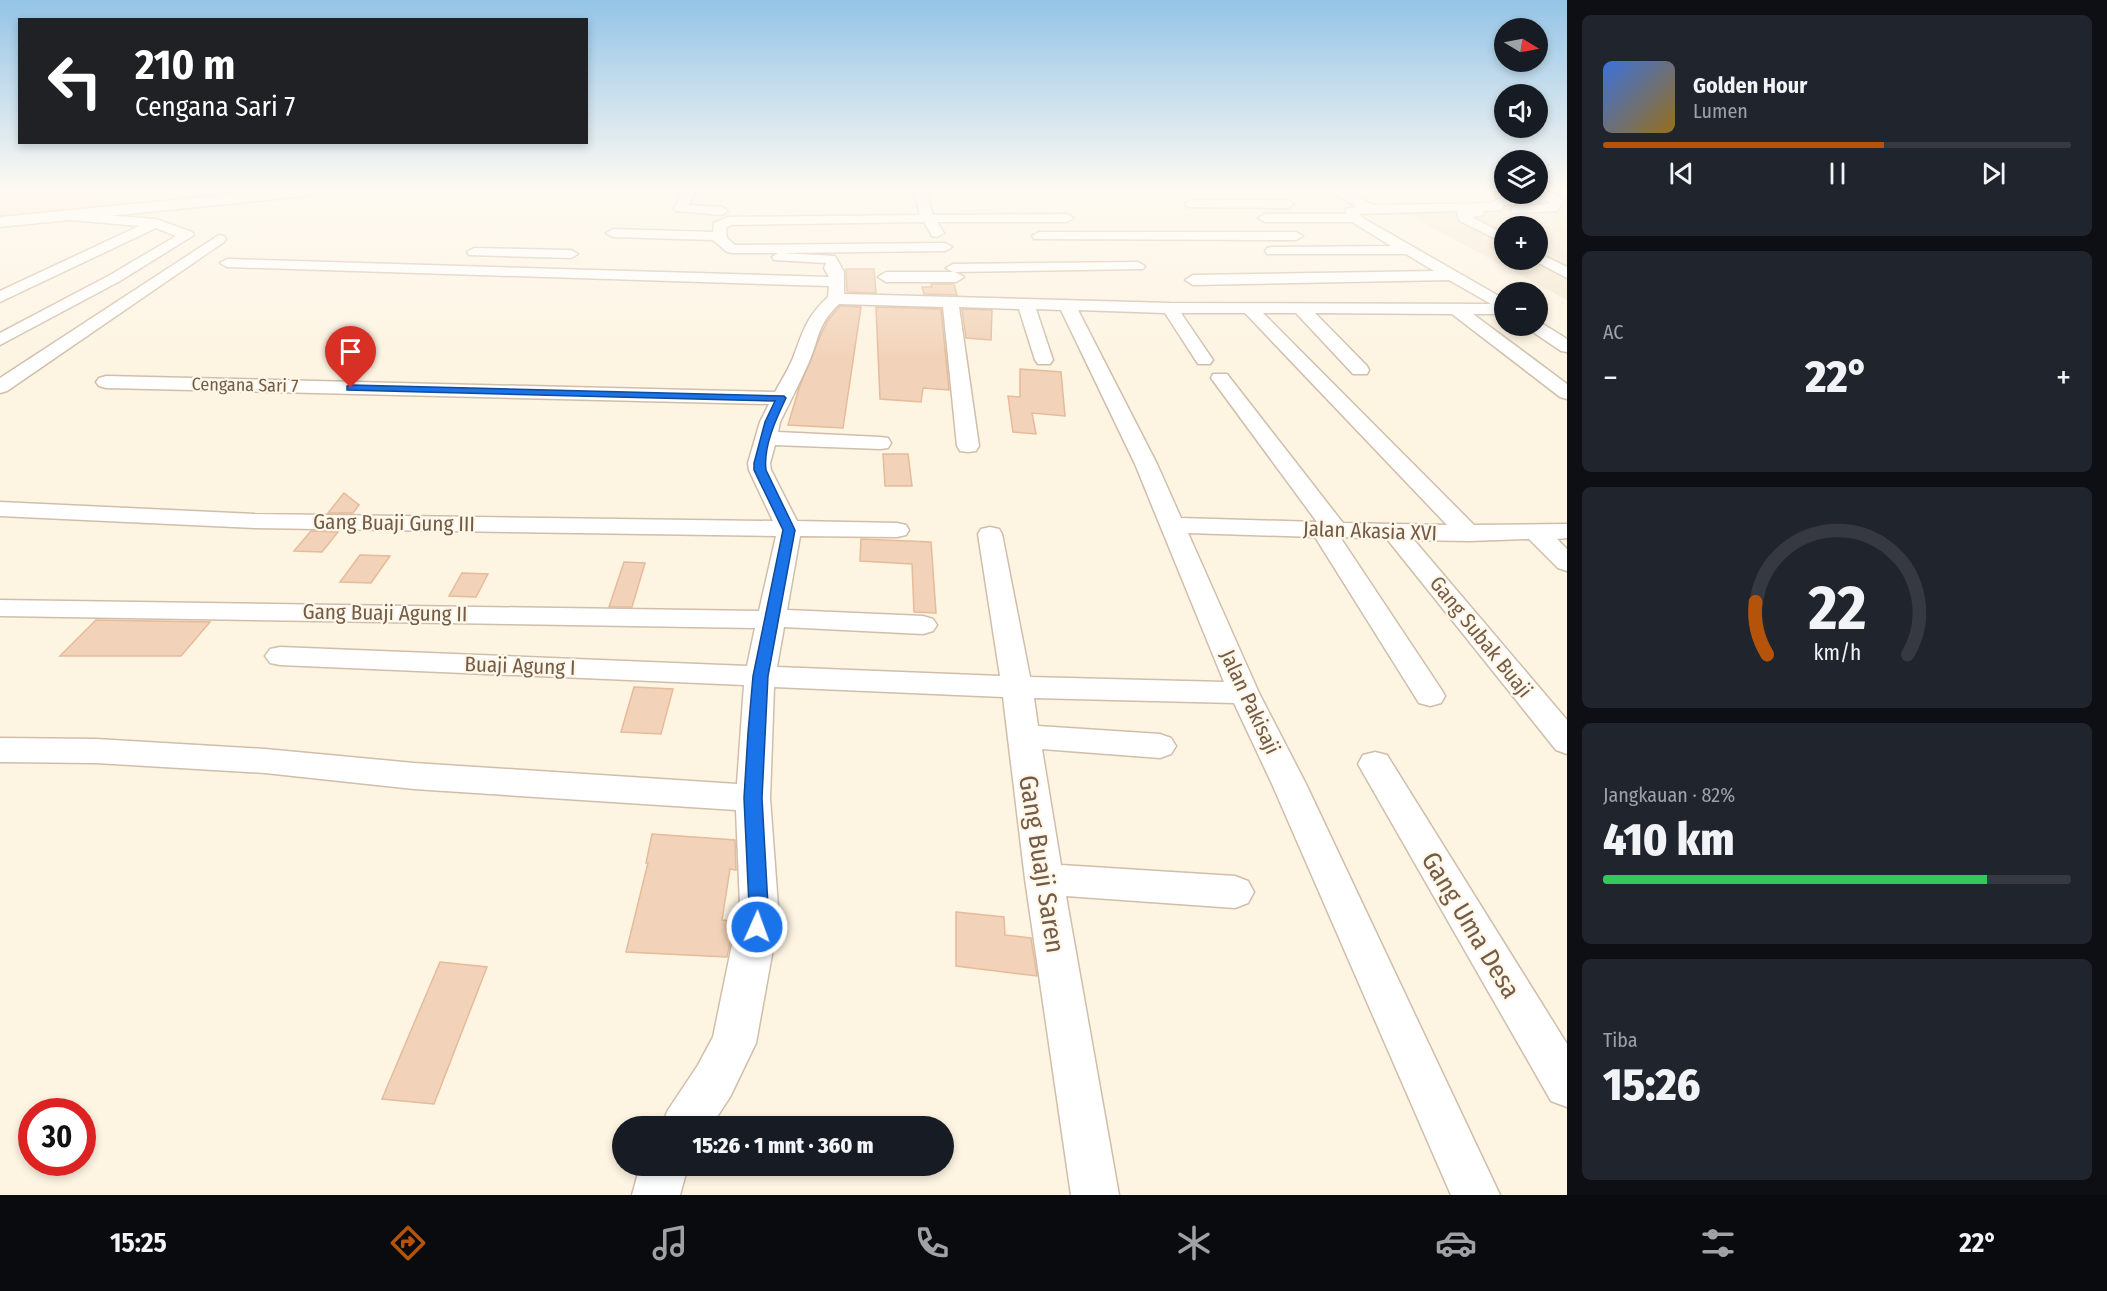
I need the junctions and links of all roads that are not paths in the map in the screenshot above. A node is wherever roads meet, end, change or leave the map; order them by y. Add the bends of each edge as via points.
1 (106, 247) edge
2 (166, 247) edge
3 (208, 247) edge
4 (730, 247) edge
5 (799, 247) edge
6 (944, 247) edge
7 (1403, 247) edge
8 (1409, 250) junction
9 (1265, 251) dead end
10 (458, 252) dead end
11 (571, 254) dead end
12 (403, 256) dead end
13 (779, 257) dead end
14 (227, 263) dead end
15 (609, 263) dead end
16 (1548, 263) edge
17 (1138, 266) dead end
18 (390, 268) junction
19 (954, 272) junction
20 (1567, 273) edge
21 (1453, 274) junction
22 (886, 277) dead end
23 (1193, 280) dead end
24 (834, 283) junction
25 (0, 297) edge
26 (956, 301) junction
27 (1494, 301) edge
28 (1026, 303) junction
29 (1067, 305) junction
30 (1494, 307) edge
31 (1170, 308) junction
32 (1250, 308) junction
33 (1301, 309) junction
34 (1456, 309) junction
35 (1548, 334) edge
36 (0, 340) edge
37 (1567, 347) edge
38 (1044, 360) dead end
39 (1204, 360) dead end
40 (1360, 370) dead end
41 (1220, 378) dead end
42 (106, 382) dead end
43 (0, 387) edge
44 (1567, 393) edge
45 (781, 398) junction
46 (766, 438) junction
47 (880, 443) dead end
48 (968, 446) dead end
49 (0, 509) edge
50 (1174, 525) junction
51 (1329, 529) junction
52 (789, 530) junction
53 (897, 530) dead end
54 (1567, 531) edge
55 (1394, 532) junction
56 (1536, 532) junction
57 (990, 534) dead end
58 (1469, 534) junction
59 (1567, 562) edge
60 (0, 608) edge
61 (770, 619) junction
62 (923, 625) dead end
63 (280, 656) dead end
64 (760, 676) junction
65 (1017, 687) junction
66 (1244, 693) junction
67 (1430, 696) dead end
68 (1023, 736) junction
69 (1567, 742) edge
70 (1160, 746) dead end
71 (0, 750) edge
72 (1376, 764) dead end
73 (753, 798) junction
74 (1044, 879) junction
75 (1235, 892) dead end
76 (1567, 1086) edge
77 (691, 1116) edge
78 (661, 1176) edge
79 (656, 1195) edge
80 (1095, 1195) edge
81 (1476, 1195) edge

1 - 25 street
2 - 36 street
3 - 43 street
4 - 5 street
6 - 19 street
7 - 8 street
8 - 9 street
8 - 21 street
10 - 11 street
12 - 18 street
13 - 24 street via 826,258 832,263
14 - 18 street
15 - 24 street
16 - 20 street
17 - 19 street
18 - 24 street
19 - 22 street
19 - 26 street
21 - 23 street
21 - 27 street
24 - 26 street
24 - 45 street
26 - 28 street
26 - 48 street
28 - 29 street
28 - 38 street
29 - 31 street
29 - 50 street, Jalan Pakisaji
30 - 34 street
31 - 32 street
31 - 39 street
32 - 33 street
32 - 58 street
33 - 34 street
33 - 40 street
34 - 44 street
35 - 37 street
41 - 51 street
42 - 45 street, Cengana Sari 7
45 - 46 street
46 - 47 street
46 - 52 street via 760,470
49 - 52 street, Gang Buaji Gung III via 255,521
50 - 51 street, Jalan Akasia XVI
50 - 66 street, Jalan Pakisaji
51 - 55 street, Jalan Akasia XVI
51 - 67 street
52 - 53 street, Gang Buaji Gung III
52 - 61 street
54 - 56 street, Jalan Akasia XVI
55 - 58 street, Jalan Akasia XVI
55 - 69 street, Gang Subak Buaji
56 - 58 street, Jalan Akasia XVI
56 - 59 street
57 - 65 street, Gang Buaji Saren
60 - 61 street, Gang Buaji Agung II
61 - 62 street, Gang Buaji Agung II
61 - 64 street
63 - 64 street, Buaji Agung I
64 - 65 street, Buaji Agung I
64 - 73 street
65 - 66 street, Buaji Agung I
65 - 68 street, Gang Buaji Saren
66 - 81 street, Jalan Pakisaji
68 - 70 street
68 - 74 street, Gang Buaji Saren
71 - 73 street via 265,761 414,776
72 - 76 street, Gang Uma Desa
73 - 77 street via 759,906 744,1000 734,1043
74 - 75 street
74 - 80 street, Gang Buaji Saren
78 - 79 street

